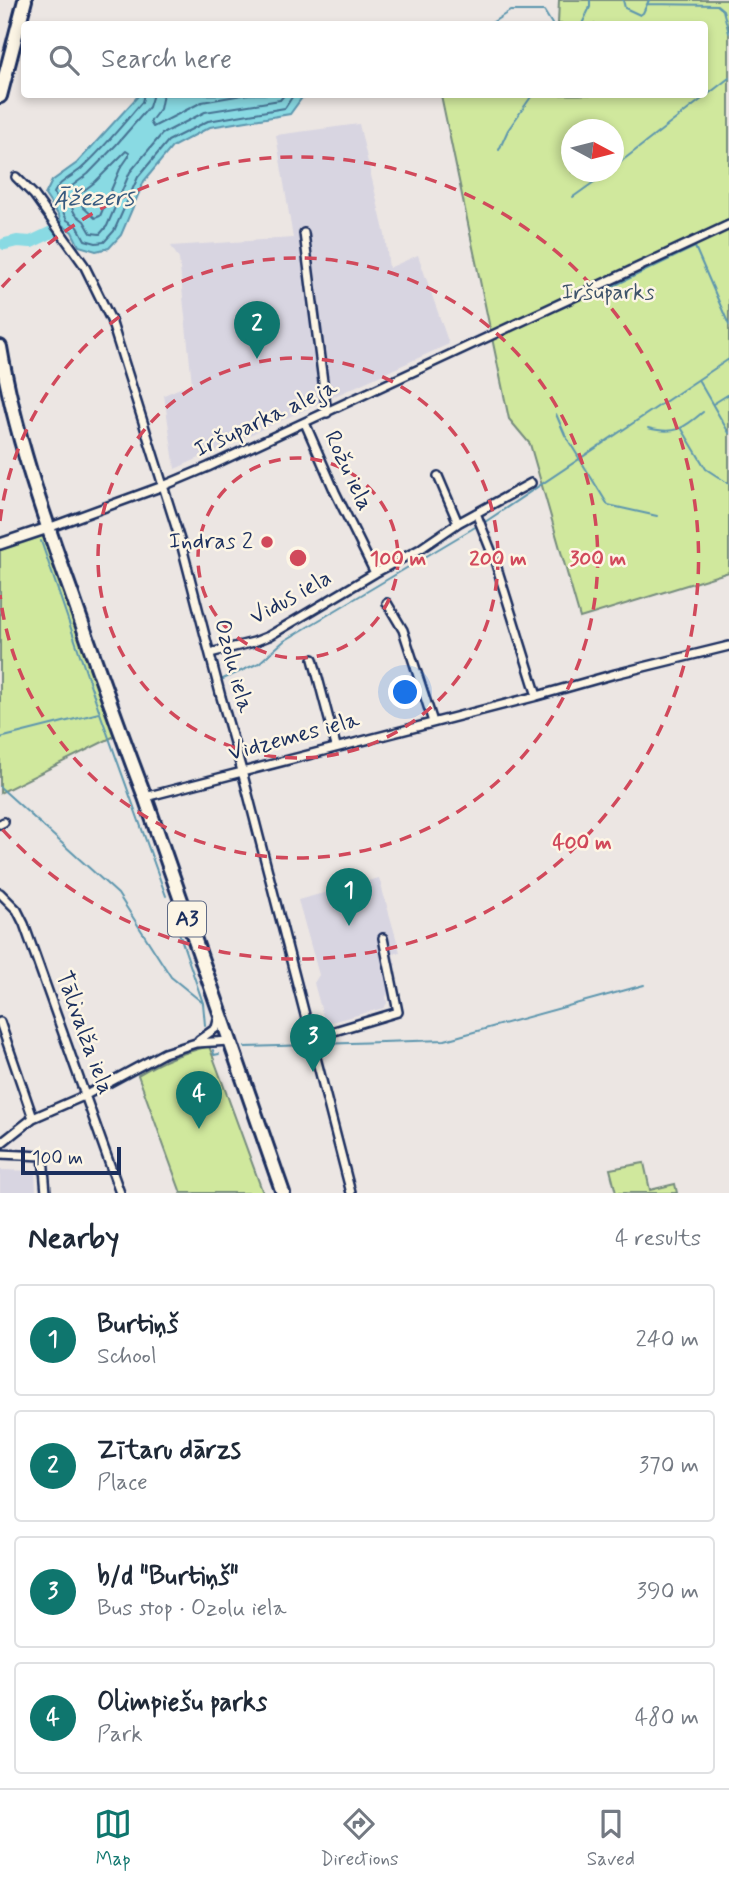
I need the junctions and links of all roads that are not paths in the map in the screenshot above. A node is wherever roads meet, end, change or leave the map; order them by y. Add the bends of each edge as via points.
1 (25, 0) edge
2 (0, 96) edge
3 (16, 177) dead end
4 (729, 225) edge
5 (304, 233) dead end
6 (0, 347) edge
7 (327, 413) junction
8 (305, 423) junction
9 (438, 475) dead end
10 (531, 483) dead end
11 (163, 486) junction
12 (476, 513) junction
13 (458, 523) junction
14 (48, 528) junction
15 (0, 544) edge
16 (374, 573) junction
17 (387, 603) dead end
18 (729, 646) edge
19 (210, 653) junction
20 (313, 659) dead end
21 (537, 696) junction
22 (433, 722) junction
23 (336, 746) junction
24 (242, 771) junction
25 (145, 797) junction
26 (0, 893) edge
27 (383, 938) dead end
28 (219, 1010) junction
29 (0, 1022) edge
30 (311, 1038) junction
31 (230, 1041) junction
32 (4, 1042) edge
33 (195, 1043) junction
34 (86, 1095) junction
35 (33, 1118) junction
36 (0, 1144) edge
37 (0, 1154) edge
38 (46, 1193) edge
39 (120, 1193) edge
40 (283, 1193) edge
41 (351, 1193) edge

1 - 2 highway
3 - 11 street, Ozolu iela via 84,265 111,320
4 - 7 street, Iršuparka aleja
5 - 7 street
6 - 14 highway, A3 via 11,405
7 - 8 street, Iršuparka aleja
8 - 11 street, Iršuparka aleja
8 - 16 street, Rožu iela
9 - 13 street
10 - 12 street, Vidus iela
11 - 14 street, Iršuparka aleja
11 - 19 street, Ozolu iela
12 - 13 street, Vidus iela
12 - 21 street
13 - 16 street, Vidus iela
14 - 15 street
14 - 25 highway, A3
16 - 19 street, Vidus iela via 269,636
17 - 22 street via 403,630
18 - 21 street, Vidzemes iela
19 - 24 street, Ozolu iela
20 - 23 street
21 - 22 street, Vidzemes iela
22 - 23 street, Vidzemes iela
23 - 24 street, Vidzemes iela
24 - 25 street, Vidzemes iela
24 - 30 street, Ozolu iela
25 - 28 highway, A3
26 - 34 street, Tālivalža iela via 24,924
27 - 30 street via 398,1012
28 - 31 highway, A3
28 - 33 street via 216,1028
29 - 32 street
30 - 41 street, Ozolu iela
31 - 33 street
31 - 40 highway, A3
32 - 35 street
33 - 34 street via 164,1053
34 - 35 street
34 - 39 street, Tālivalža iela
35 - 36 street
37 - 38 street via 43,1156

